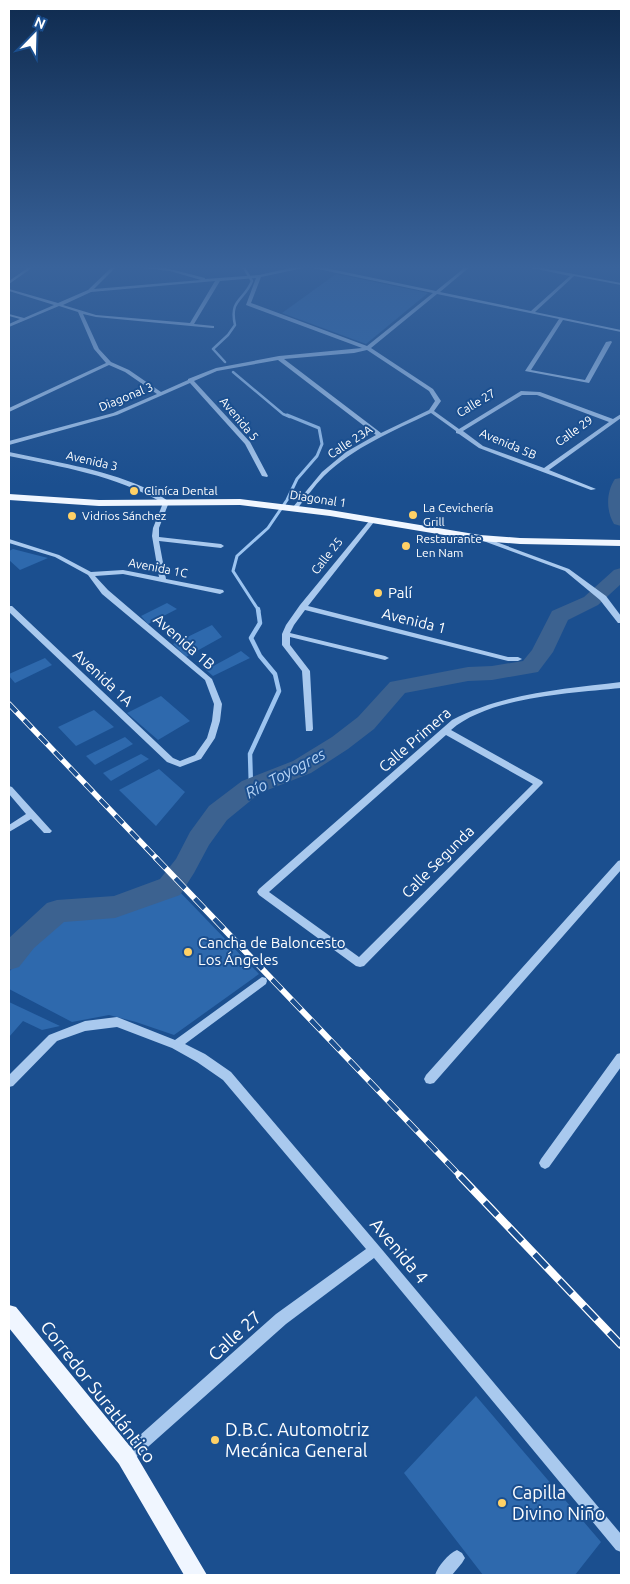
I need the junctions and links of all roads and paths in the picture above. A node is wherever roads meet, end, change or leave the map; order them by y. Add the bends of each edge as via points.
1 (92, 339) edge
2 (343, 339) edge
3 (379, 339) edge
4 (549, 339) edge
5 (609, 342) dead end
6 (368, 348) junction
7 (279, 358) junction
8 (109, 364) junction
9 (528, 372) joint
10 (190, 380) junction
11 (161, 394) junction
12 (9, 410) edge
13 (431, 411) junction
14 (621, 416) edge
15 (613, 421) junction
16 (458, 432) junction
17 (380, 435) junction
18 (9, 442) edge
19 (9, 454) edge
20 (544, 471) junction
21 (265, 476) dead end
22 (593, 489) dead end
23 (9, 497) edge
24 (166, 502) junction
25 (291, 508) junction
26 (372, 521) junction
27 (480, 538) junction
28 (155, 539) junction
29 (619, 542) edge
30 (11, 543) edge
31 (221, 546) dead end
32 (90, 574) junction
33 (163, 580) junction
34 (589, 586) joint
35 (220, 592) dead end
36 (303, 607) junction
37 (9, 608) edge
38 (621, 621) edge
39 (286, 634) junction
40 (385, 658) dead end
41 (518, 659) dead end
42 (621, 685) edge
43 (309, 729) dead end
44 (444, 731) junction
45 (180, 764) joint
46 (9, 789) edge
47 (31, 815) junction
48 (9, 829) edge
49 (47, 831) dead end
50 (621, 864) edge
51 (360, 962) joint
52 (262, 981) dead end
53 (176, 1045) junction
54 (621, 1058) edge
55 (430, 1079) dead end
56 (9, 1082) edge
57 (545, 1163) dead end
58 (375, 1250) junction
59 (9, 1314) edge
60 (126, 1456) junction
61 (621, 1545) edge
62 (457, 1558) dead end
63 (196, 1575) edge
64 (442, 1575) edge

1 - 8 street
2 - 6 street
3 - 6 street
4 - 9 street
5 - 9 street via 587,382
6 - 7 street, Diagonal 3
6 - 13 street via 431,390 438,401
7 - 10 street, Diagonal 3 via 216,370
7 - 17 street
8 - 11 street via 127,371
8 - 12 street
10 - 11 street, Diagonal 3
10 - 21 street, Avenida 5 via 248,443
11 - 18 street, Diagonal 3 via 115,414
13 - 16 street, Avenida 5B
13 - 17 street, Calle 23A
14 - 15 street, Calle 29
15 - 16 street, Calle 27 via 538,393 521,393
15 - 20 street, Calle 29
16 - 20 street, Avenida 5B via 481,447
17 - 25 street, Calle 23A via 350,452
19 - 24 street, Avenida 3 via 110,475
20 - 22 street, Avenida 5B
23 - 24 main road, Diagonal 1
24 - 25 main road, Diagonal 1 via 217,501
24 - 28 street
25 - 26 main road, Diagonal 1
26 - 27 main road, Diagonal 1
26 - 36 street, Calle 25
27 - 29 main road, Diagonal 1
27 - 34 street via 567,570
28 - 31 street
28 - 33 street
30 - 32 street via 57,556
32 - 33 street, Avenida 1C via 123,572
32 - 45 street, Avenida 1B via 105,592 208,679 218,704 211,738 198,757
33 - 35 street, Avenida 1C
34 - 38 street
36 - 39 street
36 - 41 street, Avenida 1 via 499,657
37 - 45 street, Avenida 1A via 170,760
39 - 40 street
39 - 43 street via 286,645 306,671
42 - 44 street, Calle Primera via 564,692 484,708 470,713
44 - 51 street, Calle Segunda via 539,783
44 - 51 street, Calle Primera via 262,892
46 - 47 street
47 - 48 street
47 - 49 street
50 - 55 street
52 - 53 street
53 - 56 street, Avenida 4 via 117,1022 85,1026 53,1038
53 - 58 street, Avenida 4 via 227,1076
54 - 57 street
58 - 60 street, Calle 27 via 281,1319
58 - 61 street, Avenida 4
59 - 60 main road, Corredor Suratlántico
60 - 63 main road, Corredor Suratlántico
62 - 64 street

